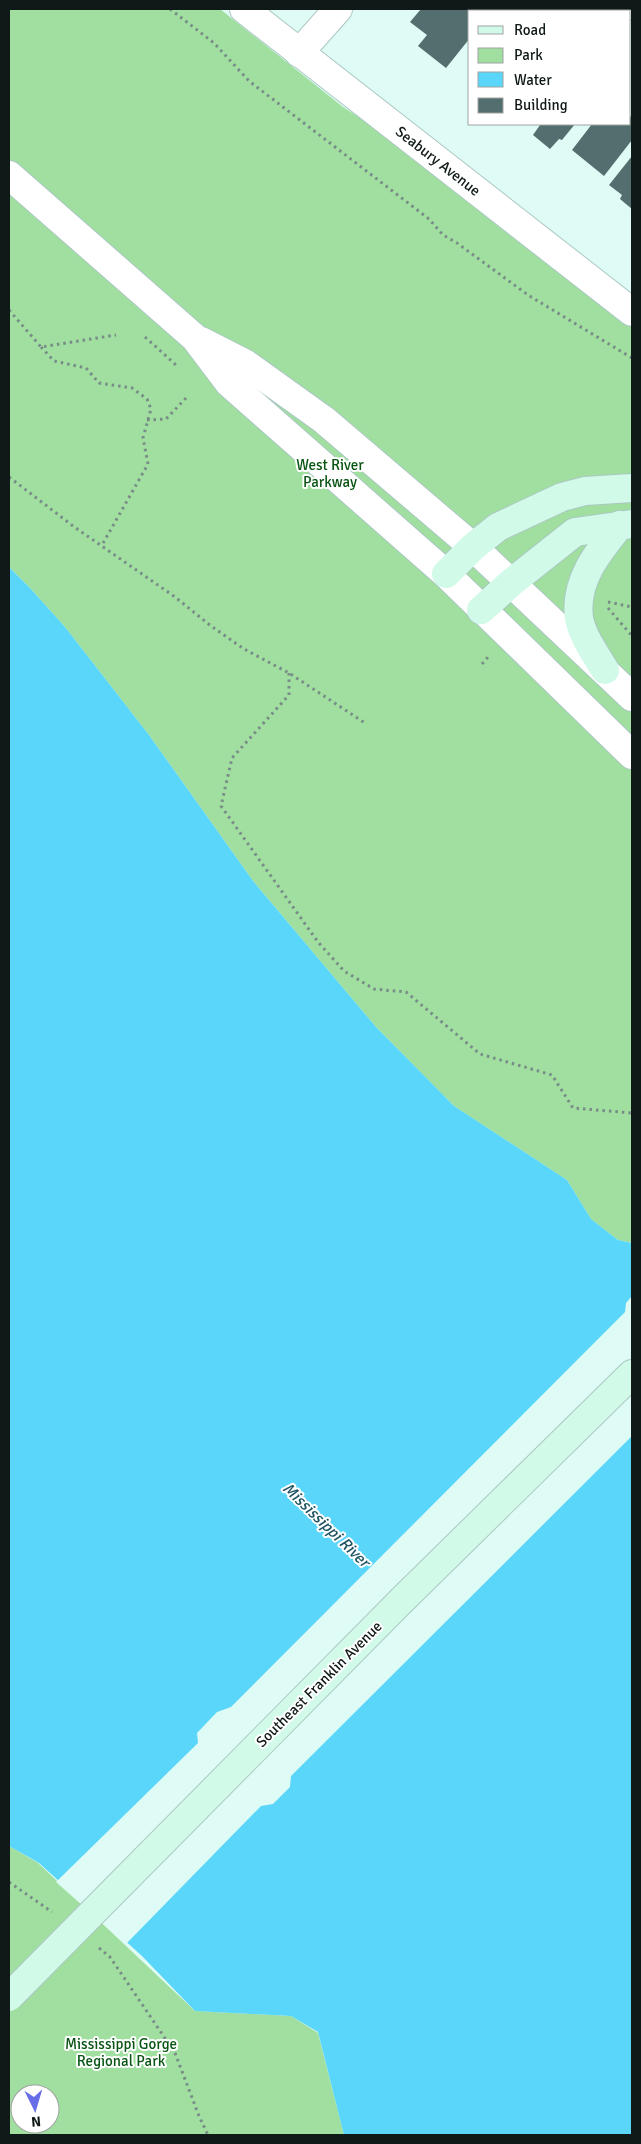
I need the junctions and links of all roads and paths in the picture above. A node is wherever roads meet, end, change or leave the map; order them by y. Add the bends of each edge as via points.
1 (170, 9) edge
2 (244, 9) edge
3 (338, 9) edge
4 (299, 53) junction
5 (9, 175) edge
6 (9, 310) edge
7 (632, 312) edge
8 (116, 335) dead end
9 (195, 338) junction
10 (41, 347) junction
11 (632, 358) edge
12 (186, 398) dead end
13 (147, 420) junction
14 (9, 477) edge
15 (632, 488) edge
16 (626, 524) edge
17 (102, 546) junction
18 (474, 547) junction
19 (446, 574) junction
20 (512, 582) junction
21 (632, 607) edge
22 (481, 610) junction
23 (632, 636) edge
24 (605, 670) junction
25 (288, 673) junction
26 (632, 697) edge
27 (365, 723) dead end
28 (632, 755) edge
29 (632, 1113) edge
30 (632, 1374) edge
31 (9, 1882) edge
32 (57, 1916) dead end
33 (95, 1945) dead end
34 (9, 1997) edge
35 (208, 2135) edge

1 - 11 path via 214,43 249,81 429,219 443,235 528,295
2 - 4 street, Seabury Avenue
3 - 4 street
4 - 7 street, Seabury Avenue
5 - 9 street
6 - 10 path
8 - 10 path
9 - 18 street via 246,364 324,420
9 - 19 street via 229,382
10 - 13 path via 54,361 86,368 99,383 132,388 147,399 151,409
12 - 13 path via 166,418
13 - 17 path via 143,438 148,464
14 - 17 path
15 - 18 street via 585,491 562,497 498,526
16 - 20 street via 575,532
16 - 24 street via 588,567 580,595 579,619
17 - 25 path via 244,649
18 - 19 street
18 - 20 street
19 - 22 street
20 - 22 street
20 - 24 street
21 - 23 path via 602,600
22 - 28 street
24 - 26 street
25 - 27 path
25 - 29 path via 289,695 232,758 220,806 318,942 344,971 374,989 406,992 480,1054 552,1075 573,1108
30 - 34 street, Southeast Franklin Avenue, bridge via 402,1600
31 - 32 path
33 - 35 path via 110,1957 175,2053

